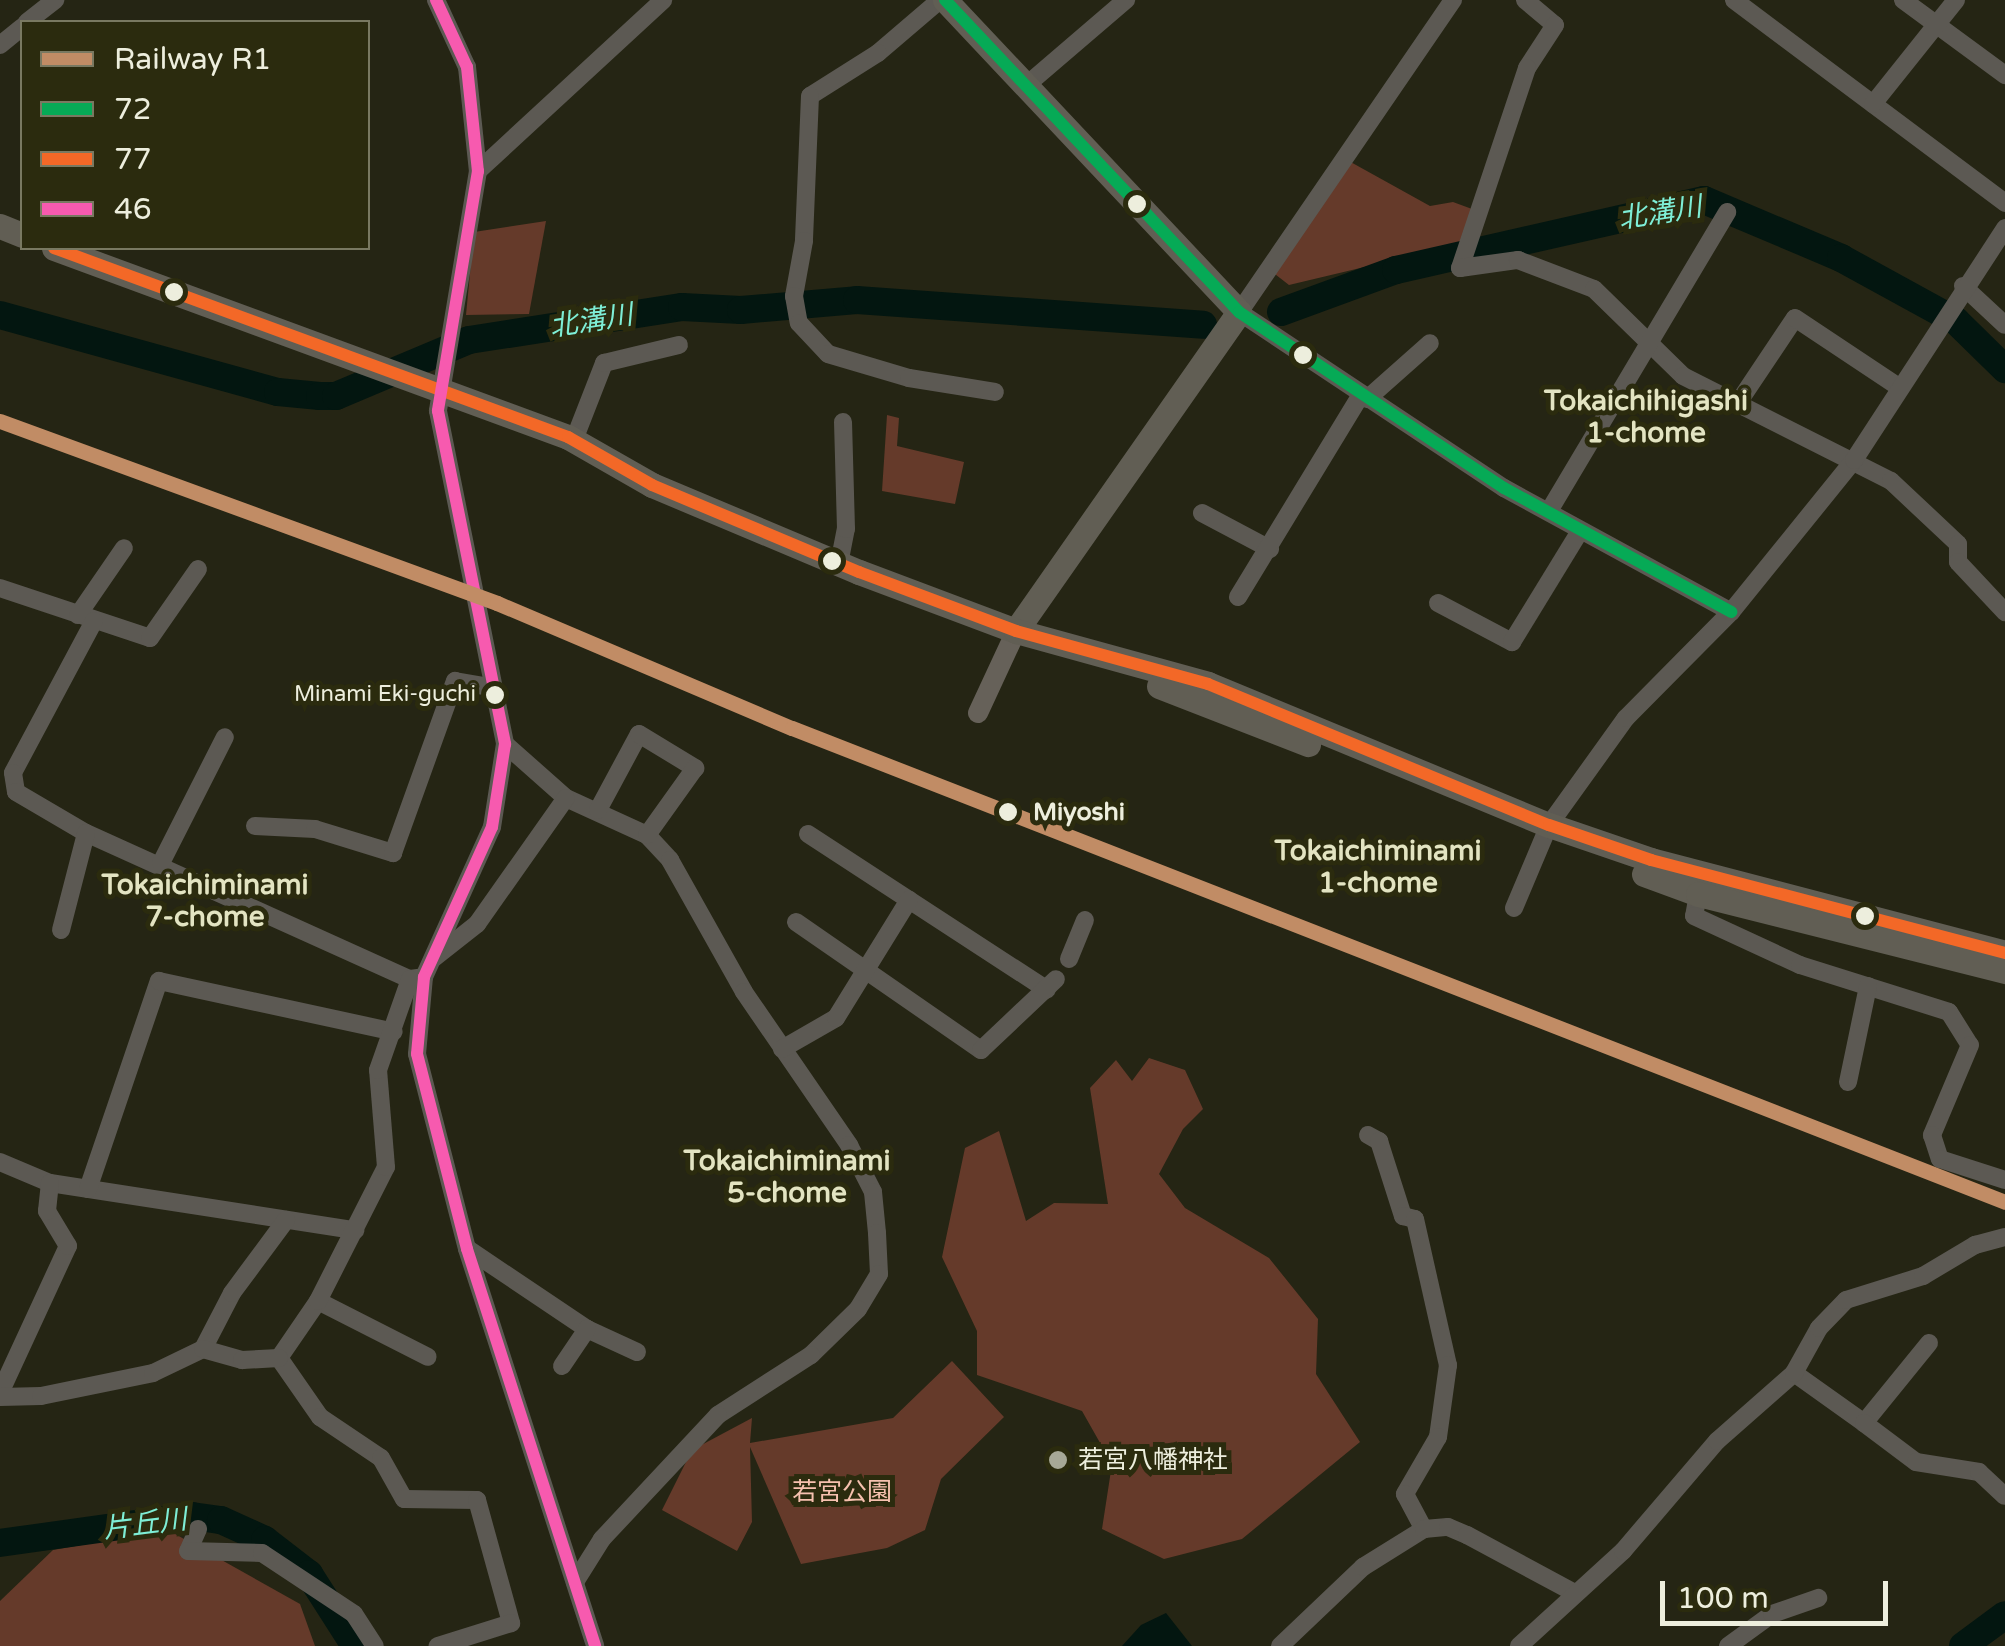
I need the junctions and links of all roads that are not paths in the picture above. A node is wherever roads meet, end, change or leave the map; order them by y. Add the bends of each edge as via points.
1 (56, 0) edge
2 (436, 0) edge
3 (662, 0) edge
4 (943, 0) edge
5 (1126, 0) edge
6 (1453, 0) edge
7 (1525, 0) edge
8 (1734, 0) edge
9 (1903, 0) edge
10 (1956, 0) edge
11 (30, 20) edge
12 (1936, 24) junction
13 (20, 28) edge
14 (0, 44) edge
15 (2005, 76) edge
16 (1029, 83) junction
17 (1872, 104) junction
18 (478, 172) junction
19 (2005, 203) edge
20 (1727, 212) dead end
21 (2005, 228) edge
22 (60, 250) edge
23 (1962, 286) junction
24 (1239, 312) junction
25 (2005, 325) edge
26 (1430, 343) dead end
27 (1647, 343) junction
28 (679, 345) dead end
29 (1899, 387) junction
30 (440, 388) junction
31 (996, 392) dead end
32 (1364, 397) junction
33 (1738, 403) junction
34 (843, 422) dead end
35 (574, 440) junction
36 (1854, 460) junction
37 (1549, 510) junction
38 (1202, 513) dead end
39 (1580, 530) junction
40 (124, 548) dead end
41 (1270, 548) junction
42 (839, 564) junction
43 (198, 569) dead end
44 (0, 588) edge
45 (1238, 597) dead end
46 (1438, 603) dead end
47 (1731, 612) junction
48 (2005, 612) edge
49 (86, 618) junction
50 (1016, 630) junction
51 (494, 688) junction
52 (978, 714) dead end
53 (225, 737) dead end
54 (506, 744) junction
55 (566, 798) junction
56 (598, 810) junction
57 (255, 826) dead end
58 (1546, 831) junction
59 (86, 832) junction
60 (808, 834) dead end
61 (647, 835) junction
62 (161, 863) junction
63 (1698, 894) junction
64 (909, 900) junction
65 (1514, 908) dead end
66 (1085, 920) dead end
67 (796, 922) dead end
68 (62, 930) dead end
69 (2002, 955) edge
70 (1069, 959) dead end
71 (865, 971) junction
72 (422, 972) junction
73 (1868, 986) junction
74 (394, 1032) junction
75 (782, 1049) junction
76 (1848, 1082) dead end
77 (1368, 1134) dead end
78 (0, 1162) edge
79 (2005, 1180) edge
80 (50, 1184) junction
81 (88, 1189) junction
82 (286, 1220) junction
83 (355, 1230) junction
84 (2005, 1237) edge
85 (467, 1249) junction
86 (318, 1301) junction
87 (588, 1329) junction
88 (1928, 1342) dead end
89 (202, 1349) junction
90 (637, 1352) dead end
91 (279, 1358) junction
92 (428, 1358) dead end
93 (562, 1366) dead end
94 (1794, 1373) junction
95 (0, 1395) edge
96 (1864, 1423) junction
97 (2005, 1496) edge
98 (1424, 1528) junction
99 (198, 1529) dead end
100 (576, 1582) junction
101 (1573, 1592) junction
102 (1818, 1598) dead end
103 (375, 1646) edge
104 (438, 1646) edge
105 (596, 1646) edge
106 (1280, 1646) edge
107 (1519, 1646) edge
108 (1728, 1646) edge

1 - 11 street
2 - 18 street via 467,67
3 - 18 street
4 - 16 highway
4 - 31 street via 878,54 810,96 796,308 828,354 910,378
5 - 16 street
6 - 24 street
7 - 27 street via 1555,26 1527,68 1460,268 1518,260 1560,272 1594,289
8 - 17 street
9 - 12 street
10 - 12 street
12 - 15 street
12 - 17 street
13 - 14 street
16 - 24 highway
17 - 19 street
18 - 30 street
20 - 27 street
21 - 23 street
22 - 30 highway
23 - 25 street
23 - 29 street
24 - 32 street
24 - 50 highway
26 - 32 street
27 - 33 street via 1682,376
27 - 37 street
28 - 35 street via 604,363
29 - 33 street via 1794,318
29 - 36 street
30 - 35 highway
30 - 51 street via 438,411
32 - 37 street
32 - 41 street
33 - 36 street
34 - 42 street via 846,530
35 - 42 highway via 652,485
36 - 47 street
36 - 48 street via 1891,482 1958,544 1958,562
37 - 39 street
38 - 41 street
39 - 46 street via 1512,642
39 - 47 street
40 - 49 street
41 - 45 street
42 - 50 highway
43 - 49 street via 150,638
44 - 49 street
47 - 58 street via 1626,718
49 - 59 street via 13,773 16,792
50 - 52 main road
50 - 58 highway via 1208,684
51 - 54 street
51 - 57 street via 455,681 393,853 315,830
53 - 62 street
54 - 55 street
54 - 72 street via 492,827
55 - 56 street
55 - 72 street via 477,924
56 - 61 street
56 - 61 street via 639,734 695,768
58 - 63 highway
58 - 65 street
58 - 69 highway
59 - 62 street
59 - 68 street
60 - 64 street
61 - 75 street via 670,860
62 - 72 street
63 - 69 highway
63 - 73 street via 1694,916 1800,965
64 - 71 street
64 - 71 street via 1052,984 981,1050
66 - 70 street
67 - 71 street
71 - 75 street via 836,1018
72 - 74 street
72 - 85 street via 422,1086
73 - 76 street
73 - 79 street via 1949,1012 1970,1045 1962,1077 1946,1093 1932,1135 1940,1159
74 - 81 street via 159,981
74 - 83 street via 378,1070 376,1098 386,1166
75 - 100 street via 868,1181 878,1274 858,1309 810,1356 718,1415 672,1461 602,1539
77 - 98 street via 1380,1141 1403,1216 1414,1219 1448,1365 1438,1437 1405,1494
78 - 80 street
80 - 81 street
80 - 95 street via 47,1211 68,1246
81 - 82 street
82 - 83 street
82 - 89 street via 232,1292
83 - 86 street
84 - 94 street via 1974,1245 1923,1276 1846,1300 1819,1328
85 - 87 street
85 - 100 street
86 - 91 street
86 - 92 street
87 - 90 street
87 - 93 street
88 - 96 street
89 - 91 street via 242,1360
89 - 95 street via 153,1373 41,1396
91 - 104 street via 320,1416 381,1458 404,1499 477,1500 511,1623
94 - 96 street
94 - 101 street via 1717,1440 1623,1552
96 - 97 street via 1916,1462 1979,1472
98 - 101 street via 1457,1531
98 - 106 street via 1363,1566
99 - 103 street via 188,1551 262,1553 354,1614
100 - 105 street
101 - 107 street
102 - 108 street via 1772,1614

